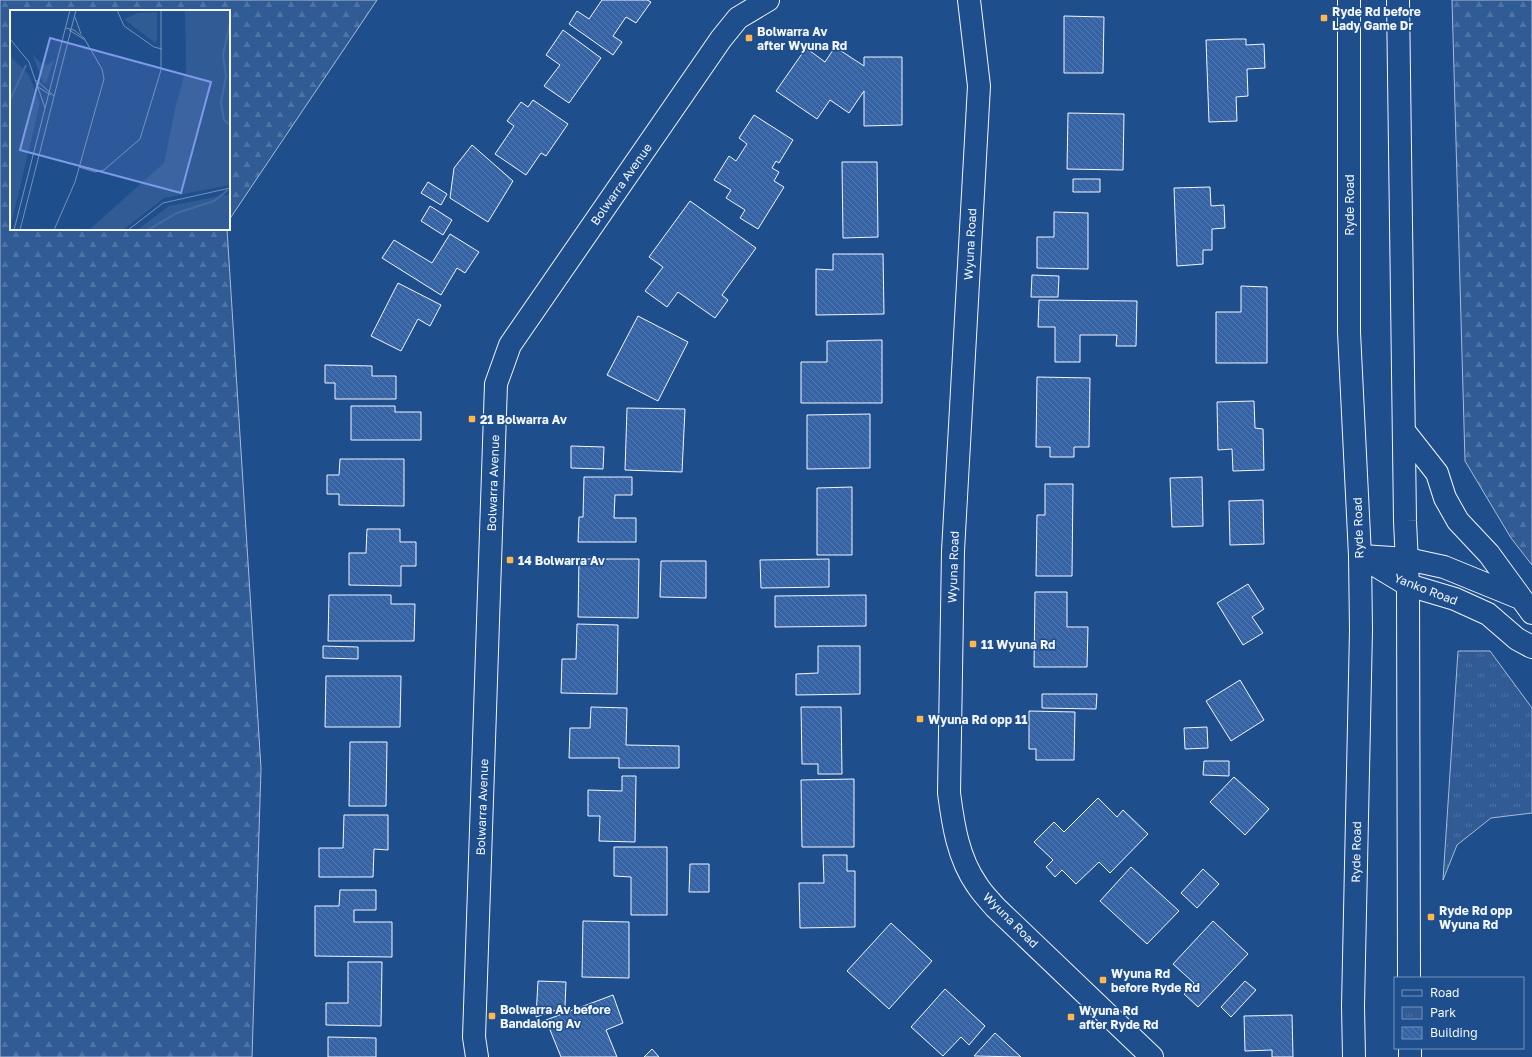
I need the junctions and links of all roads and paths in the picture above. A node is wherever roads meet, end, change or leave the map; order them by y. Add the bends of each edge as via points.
1 (768, 0) edge
2 (969, 0) edge
3 (1349, 0) edge
4 (1398, 0) edge
5 (1404, 431) junction
6 (1360, 556) junction
7 (1407, 559) junction
8 (1408, 584) junction
9 (1526, 606) edge
10 (1532, 646) edge
11 (1409, 977) edge
12 (477, 1057) edge
13 (1152, 1057) edge
14 (1354, 1057) edge

1 - 12 main road, Bolwarra Avenue via 738,18 721,38 510,345 496,384 474,1029
2 - 13 main road, Wyuna Road via 979,86 953,550 949,793 954,826 963,857 976,885 995,907
3 - 6 main road, Ryde Road via 1349,332
4 - 5 main road
5 - 7 main road
5 - 9 main road, Yanko Road via 1437,474 1458,521 1489,554
6 - 7 main road, Yanko Road
6 - 8 main road, Yanko Road
6 - 14 main road, Ryde Road via 1361,648
7 - 8 main road
7 - 9 main road, Yanko Road via 1454,570
8 - 10 main road, Yanko Road via 1455,599 1488,614 1517,639
8 - 11 main road

